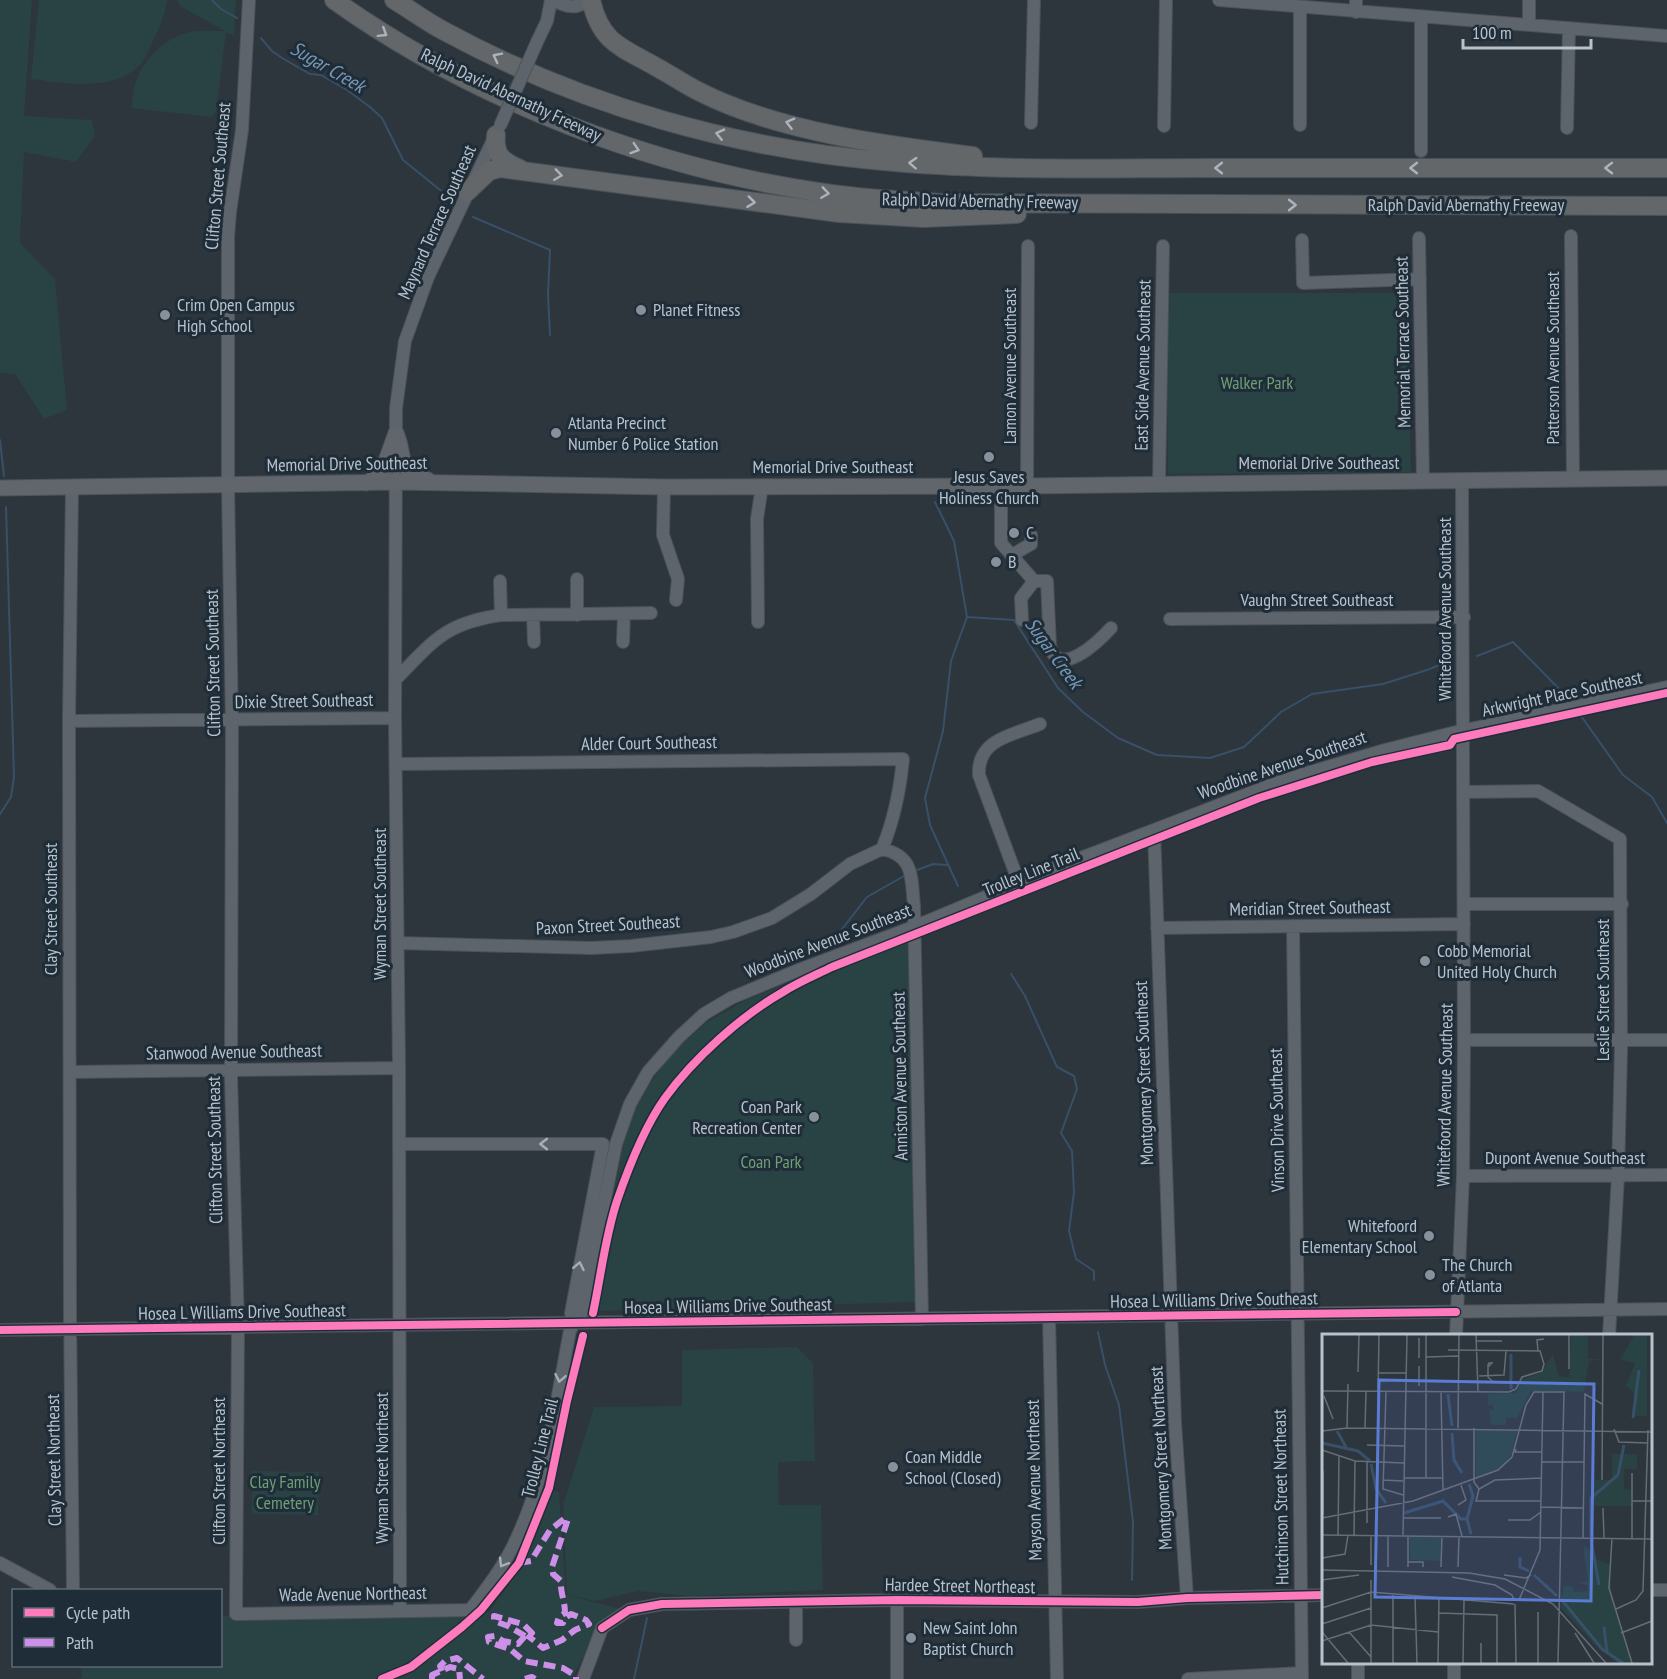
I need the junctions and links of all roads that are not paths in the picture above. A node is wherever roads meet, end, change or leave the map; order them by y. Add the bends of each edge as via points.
1 (249, 0) edge
2 (334, 0) edge
3 (394, 0) edge
4 (553, 0) edge
5 (590, 0) edge
6 (1034, 0) edge
7 (1166, 0) edge
8 (1220, 0) edge
9 (1529, 0) edge
10 (1334, 5) edge
11 (1356, 6) edge
12 (570, 7) junction
13 (1300, 8) junction
14 (1420, 16) junction
15 (547, 21) junction
16 (1529, 25) junction
17 (1569, 28) junction
18 (1667, 36) edge
19 (1031, 123) dead end
20 (1300, 125) dead end
21 (1164, 126) dead end
22 (1568, 128) dead end
23 (498, 131) junction
24 (1421, 151) dead end
25 (1076, 168) junction
26 (1667, 168) edge
27 (524, 170) junction
28 (467, 192) junction
29 (1149, 204) junction
30 (1667, 206) edge
31 (1571, 236) dead end
32 (1419, 238) dead end
33 (1302, 240) dead end
34 (1028, 246) dead end
35 (1163, 246) dead end
36 (1420, 279) junction
37 (396, 433) junction
38 (1667, 478) edge
39 (1573, 480) junction
40 (397, 482) junction
41 (1423, 482) junction
42 (1462, 482) junction
43 (367, 483) junction
44 (440, 483) junction
45 (1159, 484) junction
46 (228, 485) junction
47 (762, 486) junction
48 (1001, 486) junction
49 (1027, 486) junction
50 (664, 487) junction
51 (72, 488) junction
52 (0, 489) edge
53 (1031, 534) dead end
54 (1012, 555) junction
55 (577, 579) dead end
56 (500, 580) dead end
57 (1034, 581) junction
58 (676, 600) dead end
59 (651, 613) dead end
60 (624, 614) junction
61 (501, 615) junction
62 (533, 615) junction
63 (577, 615) junction
64 (1464, 617) junction
65 (1170, 619) dead end
66 (1022, 620) dead end
67 (758, 622) dead end
68 (1111, 628) dead end
69 (534, 642) dead end
70 (624, 642) dead end
71 (397, 678) junction
72 (1667, 687) edge
73 (395, 718) junction
74 (69, 721) junction
75 (232, 721) junction
76 (1040, 724) dead end
77 (1464, 731) junction
78 (397, 764) junction
79 (1464, 792) junction
80 (1154, 830) junction
81 (882, 849) junction
82 (1019, 883) junction
83 (1464, 904) junction
84 (1622, 904) junction
85 (1464, 924) junction
86 (916, 926) junction
87 (1293, 926) junction
88 (1157, 928) junction
89 (398, 943) junction
90 (1464, 1040) junction
91 (1667, 1040) edge
92 (1621, 1041) junction
93 (399, 1068) junction
94 (231, 1071) junction
95 (70, 1072) junction
96 (399, 1144) junction
97 (1618, 1175) junction
98 (1667, 1175) edge
99 (1463, 1176) junction
100 (1667, 1309) edge
101 (1609, 1310) junction
102 (1456, 1312) junction
103 (1296, 1314) junction
104 (1172, 1315) junction
105 (1049, 1317) junction
106 (922, 1319) junction
107 (576, 1323) junction
108 (399, 1325) junction
109 (238, 1327) junction
110 (70, 1329) junction
111 (0, 1330) edge
112 (1456, 1334) edge
113 (1609, 1334) edge
114 (0, 1563) edge
115 (48, 1589) edge
116 (73, 1589) edge
117 (1322, 1595) edge
118 (1301, 1596) junction
119 (1187, 1598) junction
120 (897, 1600) junction
121 (796, 1602) junction
122 (1054, 1602) junction
123 (470, 1610) joint
124 (400, 1611) junction
125 (236, 1614) joint
126 (796, 1640) dead end
127 (1302, 1676) edge
128 (583, 1679) edge
129 (897, 1679) edge
130 (1057, 1679) edge
131 (1188, 1679) edge

1 - 46 street, Clifton Street Southeast via 242,130 228,237
2 -> 29 highway, Ralph David Abernathy Freeway via 407,48 461,76 606,140 678,162 789,188 883,199
25 -> 3 highway, Ralph David Abernathy Freeway via 871,160 761,143 661,120 508,63
4 - 12 street
4 - 15 street, Maynard Terrace Southeast
5 - 12 street
25 -> 5 highway via 889,144 742,109 699,91 608,39
6 - 19 street
7 - 21 street
8 - 13 street
9 - 16 street
10 - 11 street
10 - 13 street
11 - 14 street
12 - 15 street
13 - 20 street
14 - 16 street
14 - 24 street
15 - 23 street, Maynard Terrace Southeast, bridge
16 - 17 street
17 - 18 street
17 - 22 street
23 - 27 highway via 497,153
23 - 28 street, Maynard Terrace Southeast
26 -> 25 highway, Ralph David Abernathy Freeway
27 - 28 highway via 489,171
27 -> 29 highway via 805,209 900,217 966,218
28 - 37 street, Maynard Terrace Southeast via 428,277 405,341
29 -> 30 highway, Ralph David Abernathy Freeway
31 - 39 street, Patterson Avenue Southeast
32 - 36 street, Memorial Terrace Southeast
33 - 36 street via 1303,283
34 - 49 street, Lamon Avenue Southeast
35 - 45 street, East Side Avenue Southeast
36 - 41 street, Memorial Terrace Southeast
37 - 40 street, Maynard Terrace Southeast
37 - 43 main road via 383,471
37 - 44 main road via 409,471
38 - 39 main road, Memorial Drive Southeast
39 - 42 main road, Memorial Drive Southeast
40 - 43 main road, Memorial Drive Southeast
40 - 44 main road, Memorial Drive Southeast
40 - 71 street, Wyman Street Southeast
41 - 42 main road, Memorial Drive Southeast
41 - 45 main road, Memorial Drive Southeast
42 - 64 street, Whitefoord Avenue Southeast
43 - 46 main road, Memorial Drive Southeast
44 - 50 main road, Memorial Drive Southeast
45 - 49 main road, Memorial Drive Southeast
46 - 51 main road, Memorial Drive Southeast
46 - 75 street, Clifton Street Southeast
47 - 48 main road, Memorial Drive Southeast
47 - 50 main road, Memorial Drive Southeast
47 - 67 street via 757,519
48 - 49 main road, Memorial Drive Southeast
48 - 54 street via 1001,543
50 - 58 street via 663,535 678,579
51 - 52 main road, Memorial Drive Southeast
51 - 74 street, Clay Street Southeast
53 - 54 street via 1031,544
54 - 57 street
55 - 63 street
56 - 61 street
57 - 66 street via 1021,598
57 - 68 street via 1047,581 1050,646 1059,659 1074,658 1095,645
59 - 60 street, Dixie Street Southeast
60 - 63 street, Dixie Street Southeast
60 - 70 street
61 - 62 street, Dixie Street Southeast
61 - 71 street, Dixie Street Southeast via 450,629
62 - 63 street, Dixie Street Southeast
62 - 69 street
64 - 65 street, Vaughn Street Southeast
64 - 77 street, Whitefoord Avenue Southeast
71 - 73 street, Wyman Street Southeast
72 - 77 street, Arkwright Place Southeast
73 - 75 street, Dixie Street Southeast
73 - 78 street, Wyman Street Southeast
74 - 75 street, Dixie Street Southeast
74 - 95 street, Clay Street Southeast
75 - 94 street, Clifton Street Southeast
76 - 82 street via 989,746 978,767
77 - 79 street, Whitefoord Avenue Southeast
77 - 80 street, Woodbine Avenue Southeast via 1287,779
78 - 81 street, Alder Court Southeast via 903,759 894,816
78 - 89 street, Wyman Street Southeast
79 - 83 street, Whitefoord Avenue Southeast
79 - 84 street, Leslie Street Southeast via 1538,791 1620,839
80 - 82 street, Woodbine Avenue Southeast
80 - 88 street, Montgomery Street Southeast
81 - 86 street, Anniston Avenue Southeast via 899,854 910,869
81 - 89 street, Paxon Street Southeast via 850,864 772,918 711,937 591,948
82 - 86 street, Woodbine Avenue Southeast
83 - 84 street
83 - 85 street, Whitefoord Avenue Southeast
84 - 92 street, Leslie Street Southeast
85 - 87 street, Meridian Street Southeast
85 - 90 street, Whitefoord Avenue Southeast
86 - 106 street, Anniston Avenue Southeast
86 - 107 street, Woodbine Avenue Southeast via 731,998 704,1014 648,1072 630,1104 616,1144 582,1312
87 - 88 street, Meridian Street Southeast
87 - 103 street, Vinson Drive Southeast
88 - 104 street, Montgomery Street Southeast
89 - 93 street, Wyman Street Southeast
90 - 92 street
90 - 99 street, Whitefoord Avenue Southeast
91 - 92 street
92 - 97 street, Leslie Street Southeast
93 - 94 street, Stanwood Avenue Southeast
93 - 96 street, Wyman Street Southeast
94 - 95 street, Stanwood Avenue Southeast
94 - 109 street, Clifton Street Southeast
95 - 110 street, Clay Street Southeast
107 -> 96 street via 571,1313 603,1144
96 - 108 street, Wyman Street Southeast
97 - 98 street, Dupont Avenue Southeast
97 - 99 street, Dupont Avenue Southeast
97 - 101 street, Leslie Street Southeast
99 - 102 street, Whitefoord Avenue Southeast
100 - 101 street, Hosea L Williams Drive Southeast
101 - 102 street, Hosea L Williams Drive Southeast
101 - 113 street, Leslie Street Southeast
102 - 103 street, Hosea L Williams Drive Southeast
102 - 112 street, Whitefoord Avenue Southeast
103 - 104 street, Hosea L Williams Drive Southeast
103 - 118 street, Hutchinson Street Northeast
104 - 105 street, Hosea L Williams Drive Southeast
104 - 119 street, Montgomery Street Northeast
105 - 106 street, Hosea L Williams Drive Southeast
105 - 122 street, Mayson Avenue Northeast
106 - 107 street, Hosea L Williams Drive Southeast
107 - 108 street, Hosea L Williams Drive Southeast
107 -> 123 street, Woodbine Avenue Southeast via 570,1330 544,1461 530,1507 511,1550
108 - 109 street, Hosea L Williams Drive Southeast
108 - 124 street, Wyman Street Northeast
109 - 110 street, Hosea L Williams Drive Southeast
109 - 125 street, Clifton Street Northeast
110 - 111 street, Hosea L Williams Drive Southeast
110 - 116 street, Clay Street Northeast
114 - 115 street
117 - 118 street, Hardee Street Northeast
118 - 119 street, Hardee Street Northeast
118 - 127 street, Hutchinson Street Northeast
119 - 122 street, Hardee Street Northeast
120 - 121 street, Hardee Street Northeast
120 - 122 street, Hardee Street Northeast
120 - 129 street
121 - 126 street
121 - 128 street, Hardee Street Northeast via 662,1604 630,1610 602,1628
122 - 130 street, Mayson Avenue Northeast
123 - 124 street, Wade Avenue Northeast
124 - 125 street, Wade Avenue Northeast
127 - 131 street

